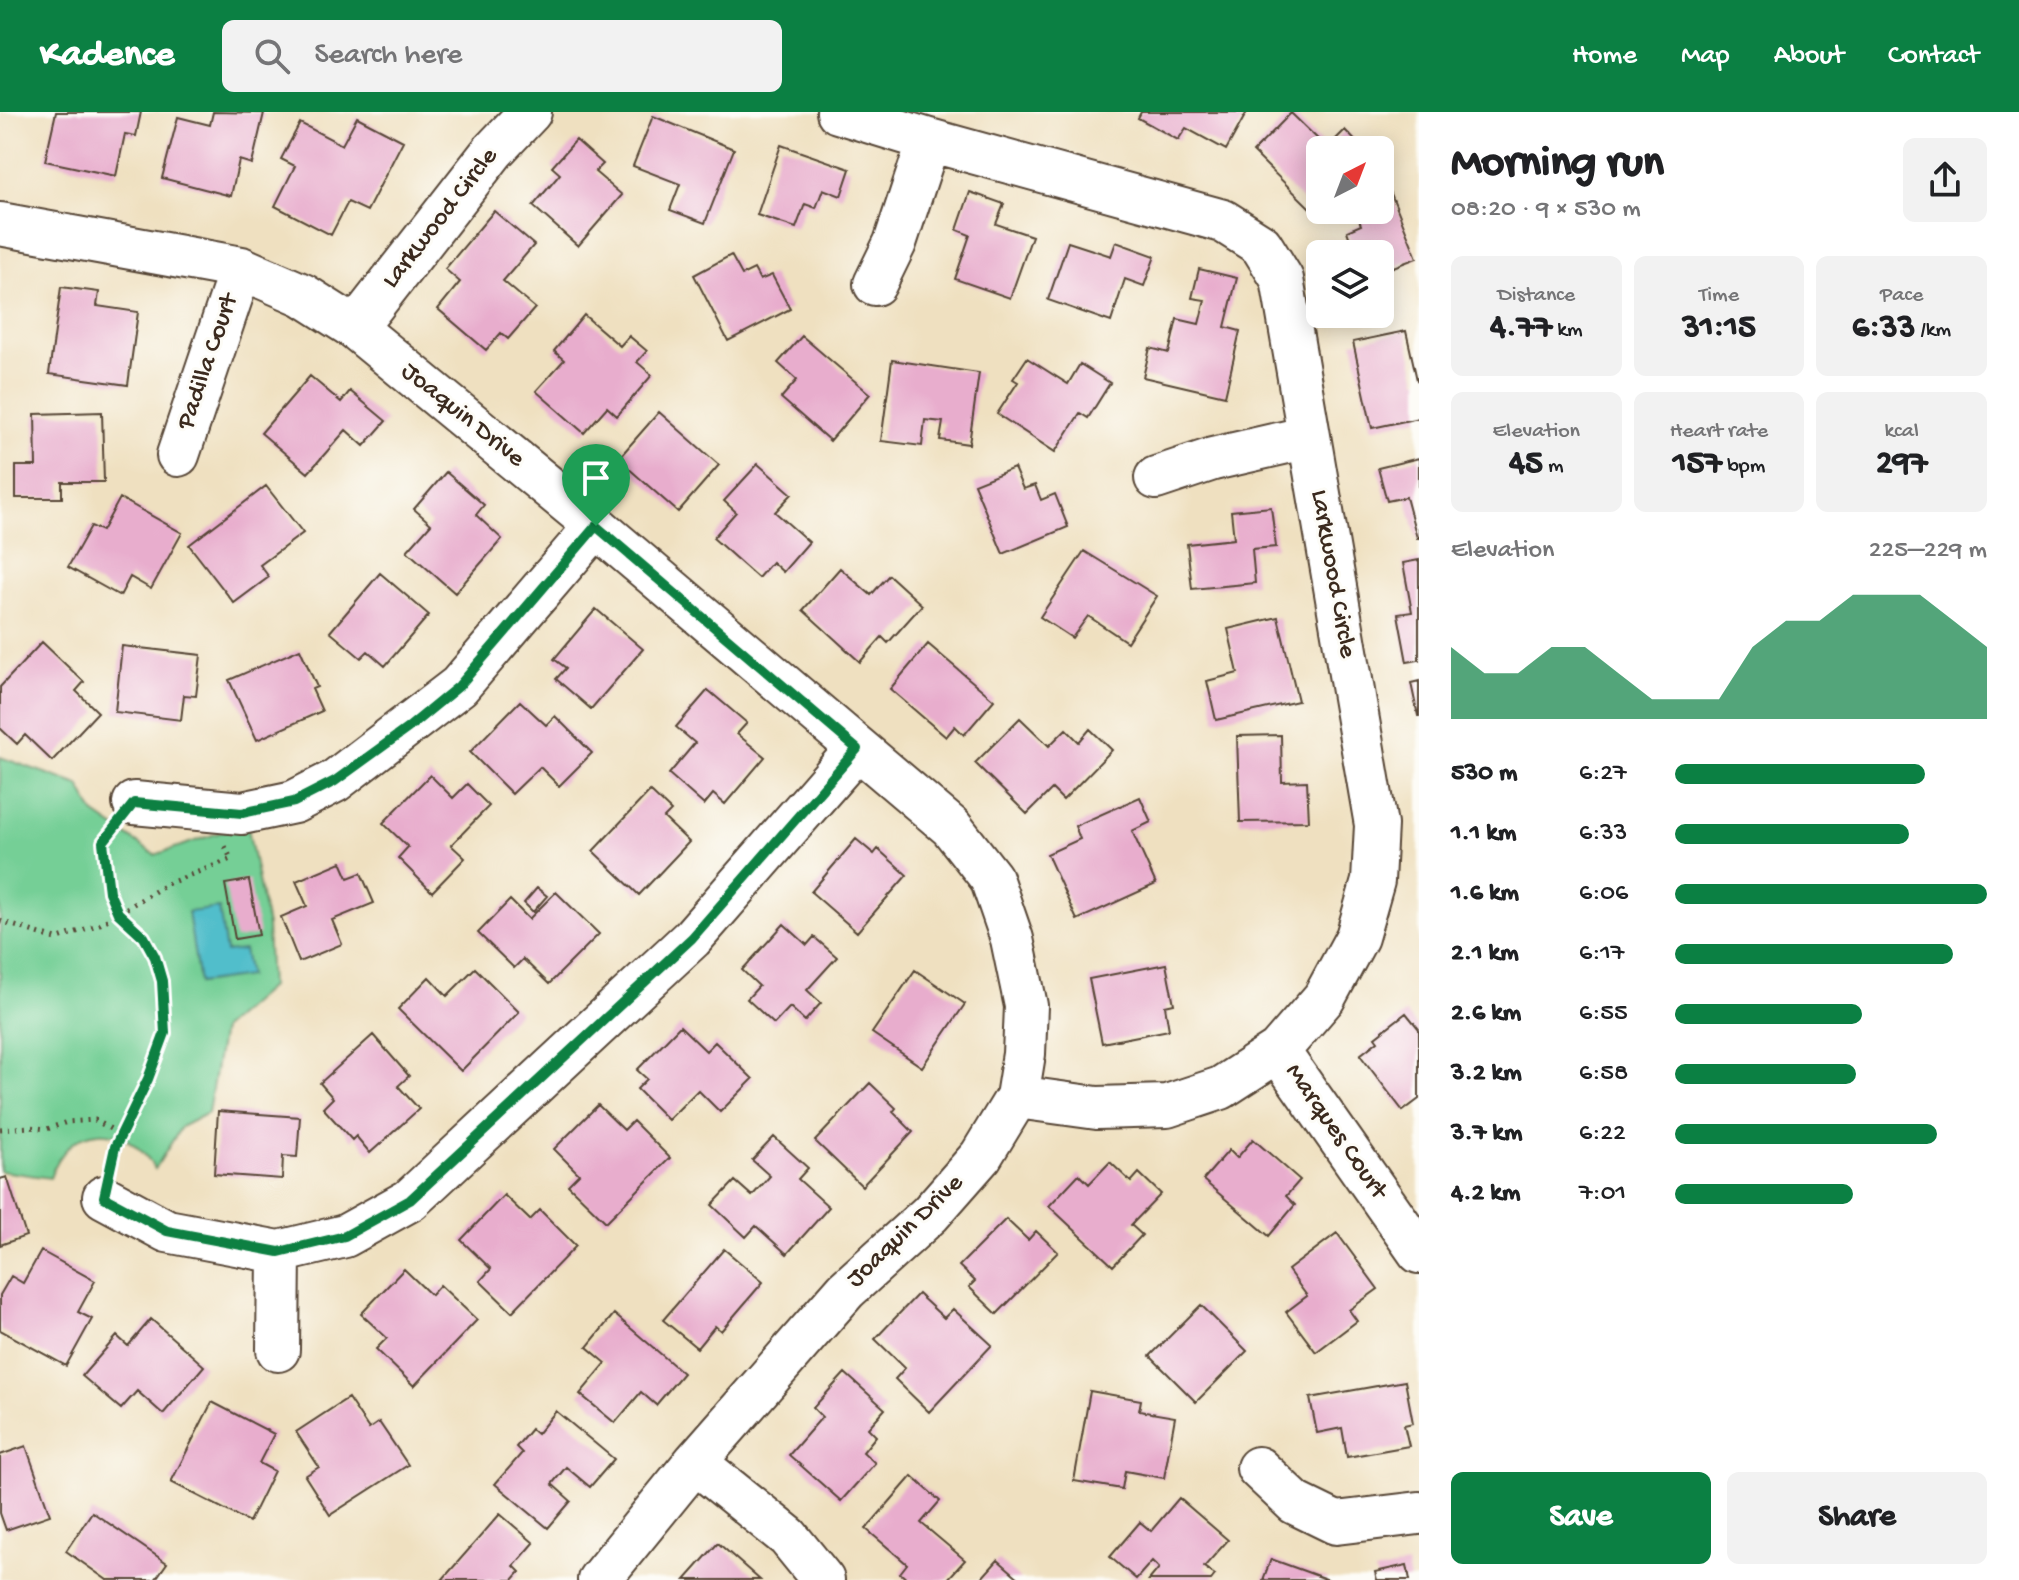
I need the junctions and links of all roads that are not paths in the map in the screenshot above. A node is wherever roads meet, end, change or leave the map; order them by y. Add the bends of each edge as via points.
1 (530, 112) edge
2 (838, 112) edge
3 (929, 140) junction
4 (0, 224) edge
5 (241, 268) junction
6 (875, 284) dead end
7 (355, 328) junction
8 (1309, 437) junction
9 (178, 455) dead end
10 (1156, 478) dead end
11 (596, 526) junction
12 (857, 749) junction
13 (134, 803) road end
14 (1278, 1051) junction
15 (1017, 1097) junction
16 (104, 1197) road end
17 (279, 1252) junction
18 (1419, 1252) edge
19 (278, 1350) dead end
20 (695, 1462) junction
21 (1258, 1468) dead end
22 (1419, 1513) edge
23 (599, 1580) edge
24 (823, 1580) edge

1 - 7 street, Larkwood Circle via 493,151
2 - 3 street, Larkwood Circle
3 - 6 street via 895,243
3 - 8 street, Larkwood Circle via 1223,221 1261,245 1282,279
4 - 5 street, Joaquin Drive
5 - 7 street, Joaquin Drive via 303,295
5 - 9 street, Padilla Court
7 - 11 street, Joaquin Drive
8 - 10 street
8 - 14 street, Larkwood Circle via 1376,825 1373,881 1357,937 1324,998
11 - 12 street, Joaquin Drive
11 - 13 street via 459,686 335,781 294,802 242,813
12 - 15 street, Joaquin Drive via 951,827 991,878 1012,939 1026,1006
12 - 17 street via 692,938 410,1200 345,1236
14 - 15 street, Larkwood Circle via 1221,1088 1167,1106 1097,1108
14 - 18 street, Marques Court
15 - 20 street, Joaquin Drive via 981,1156 930,1214 846,1290
16 - 17 street via 167,1231
17 - 19 street
20 - 23 street, Joaquin Drive
20 - 24 street via 788,1537
21 - 22 street via 1295,1503 1336,1523

